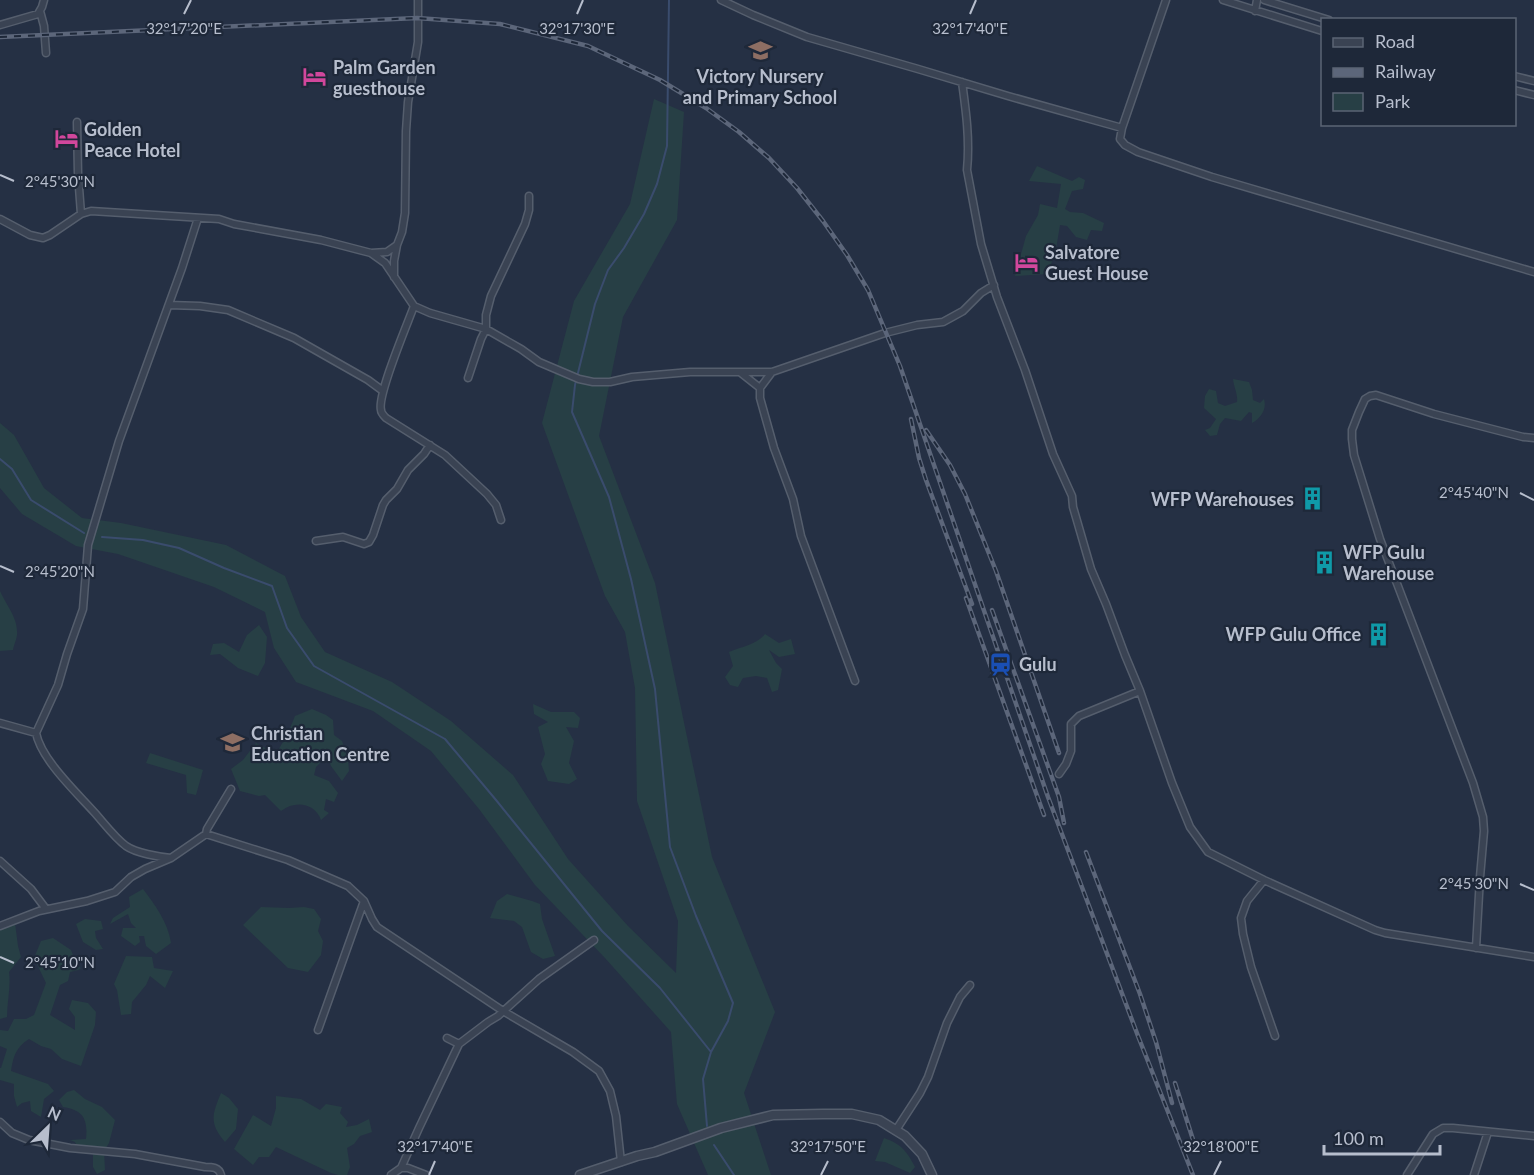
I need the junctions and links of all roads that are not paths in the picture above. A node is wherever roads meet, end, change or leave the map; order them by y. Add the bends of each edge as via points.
1 (44, 0) edge
2 (418, 0) edge
3 (721, 0) edge
4 (1166, 0) edge
5 (1223, 0) edge
6 (1257, 0) edge
7 (1264, 0) edge
8 (40, 11) junction
9 (1255, 11) junction
10 (1322, 18) edge
11 (0, 25) edge
12 (1321, 30) edge
13 (46, 53) dead end
14 (1516, 75) edge
15 (1534, 81) edge
16 (962, 82) junction
17 (1516, 90) edge
18 (1534, 95) edge
19 (77, 122) dead end
20 (1122, 128) junction
21 (529, 196) dead end
22 (81, 214) junction
23 (198, 218) junction
24 (0, 219) edge
25 (397, 244) junction
26 (371, 253) junction
27 (1534, 272) edge
28 (394, 277) junction
29 (994, 285) junction
30 (169, 305) junction
31 (414, 306) junction
32 (486, 329) junction
33 (772, 372) junction
34 (741, 373) junction
35 (468, 378) dead end
36 (760, 388) junction
37 (383, 391) junction
38 (1534, 438) edge
39 (430, 445) junction
40 (501, 520) dead end
41 (316, 541) dead end
42 (855, 681) dead end
43 (1140, 691) junction
44 (0, 723) edge
45 (36, 733) junction
46 (1059, 774) dead end
47 (231, 789) dead end
48 (206, 834) junction
49 (171, 858) junction
50 (0, 861) edge
51 (1264, 880) junction
52 (364, 901) junction
53 (46, 909) junction
54 (0, 926) edge
55 (594, 940) dead end
56 (1476, 948) junction
57 (1534, 957) edge
58 (970, 985) dead end
59 (503, 1011) junction
60 (318, 1030) dead end
61 (1275, 1036) dead end
62 (447, 1038) dead end
63 (459, 1044) junction
64 (0, 1122) edge
65 (896, 1130) junction
66 (1488, 1132) junction
67 (1534, 1136) edge
68 (621, 1162) junction
69 (401, 1168) junction
70 (221, 1175) edge
71 (391, 1175) edge
72 (426, 1175) edge
73 (580, 1175) edge
74 (932, 1175) edge
75 (1407, 1175) edge
76 (1474, 1175) edge

1 - 8 street
2 - 25 street via 418,42 406,131 405,213
3 - 16 street via 807,37
4 - 20 street
5 - 9 street
6 - 9 street
7 - 10 street
8 - 11 street
8 - 13 street
9 - 12 street
14 - 15 street
16 - 20 street
16 - 29 street via 967,117 967,170 981,244
17 - 18 street
19 - 22 street
20 - 27 street via 1121,142 1138,152
21 - 32 street via 525,224 491,296
22 - 23 street via 91,211
22 - 24 street via 43,238
23 - 26 street via 219,219
23 - 30 street
25 - 26 street via 387,252
25 - 28 street
26 - 28 street via 385,263
28 - 31 street
29 - 33 street via 943,322 885,333
29 - 43 street via 1053,454 1072,496 1091,569
30 - 37 street via 228,310 294,338
30 - 45 street via 127,417 88,545 83,609 58,685
31 - 32 street
31 - 37 street
32 - 34 street via 539,362 593,382 690,372
32 - 35 street
33 - 34 street
33 - 36 street
34 - 36 street
36 - 42 street via 801,537
37 - 39 street via 380,408 386,418
38 - 56 street via 1434,414 1376,395 1365,399 1352,430 1354,456 1380,539 1479,800 1484,831
39 - 40 street via 487,494
39 - 41 street via 386,500 369,542 343,537
43 - 46 street via 1079,716 1071,724 1071,751
43 - 51 street via 1172,783 1196,837 1208,852
44 - 45 street
45 - 49 street via 69,785 126,846
47 - 48 street
48 - 49 street
48 - 52 street via 288,860 348,886
49 - 53 street via 139,872 115,892
50 - 53 street via 31,889
51 - 56 street via 1385,933
51 - 61 street via 1246,901 1241,918 1251,967
52 - 59 street via 377,927
52 - 60 street
53 - 54 street
55 - 59 street via 539,979
56 - 57 street
58 - 65 street via 947,1023 921,1093
59 - 63 street
59 - 68 street via 600,1071 616,1116
62 - 63 street
63 - 69 street
64 - 70 street via 12,1133 29,1140 213,1167
65 - 68 street via 879,1120 852,1114 772,1115
65 - 74 street via 922,1154
66 - 67 street
66 - 75 street via 1443,1128 1433,1134
66 - 76 street
68 - 73 street
69 - 71 street
69 - 72 street

